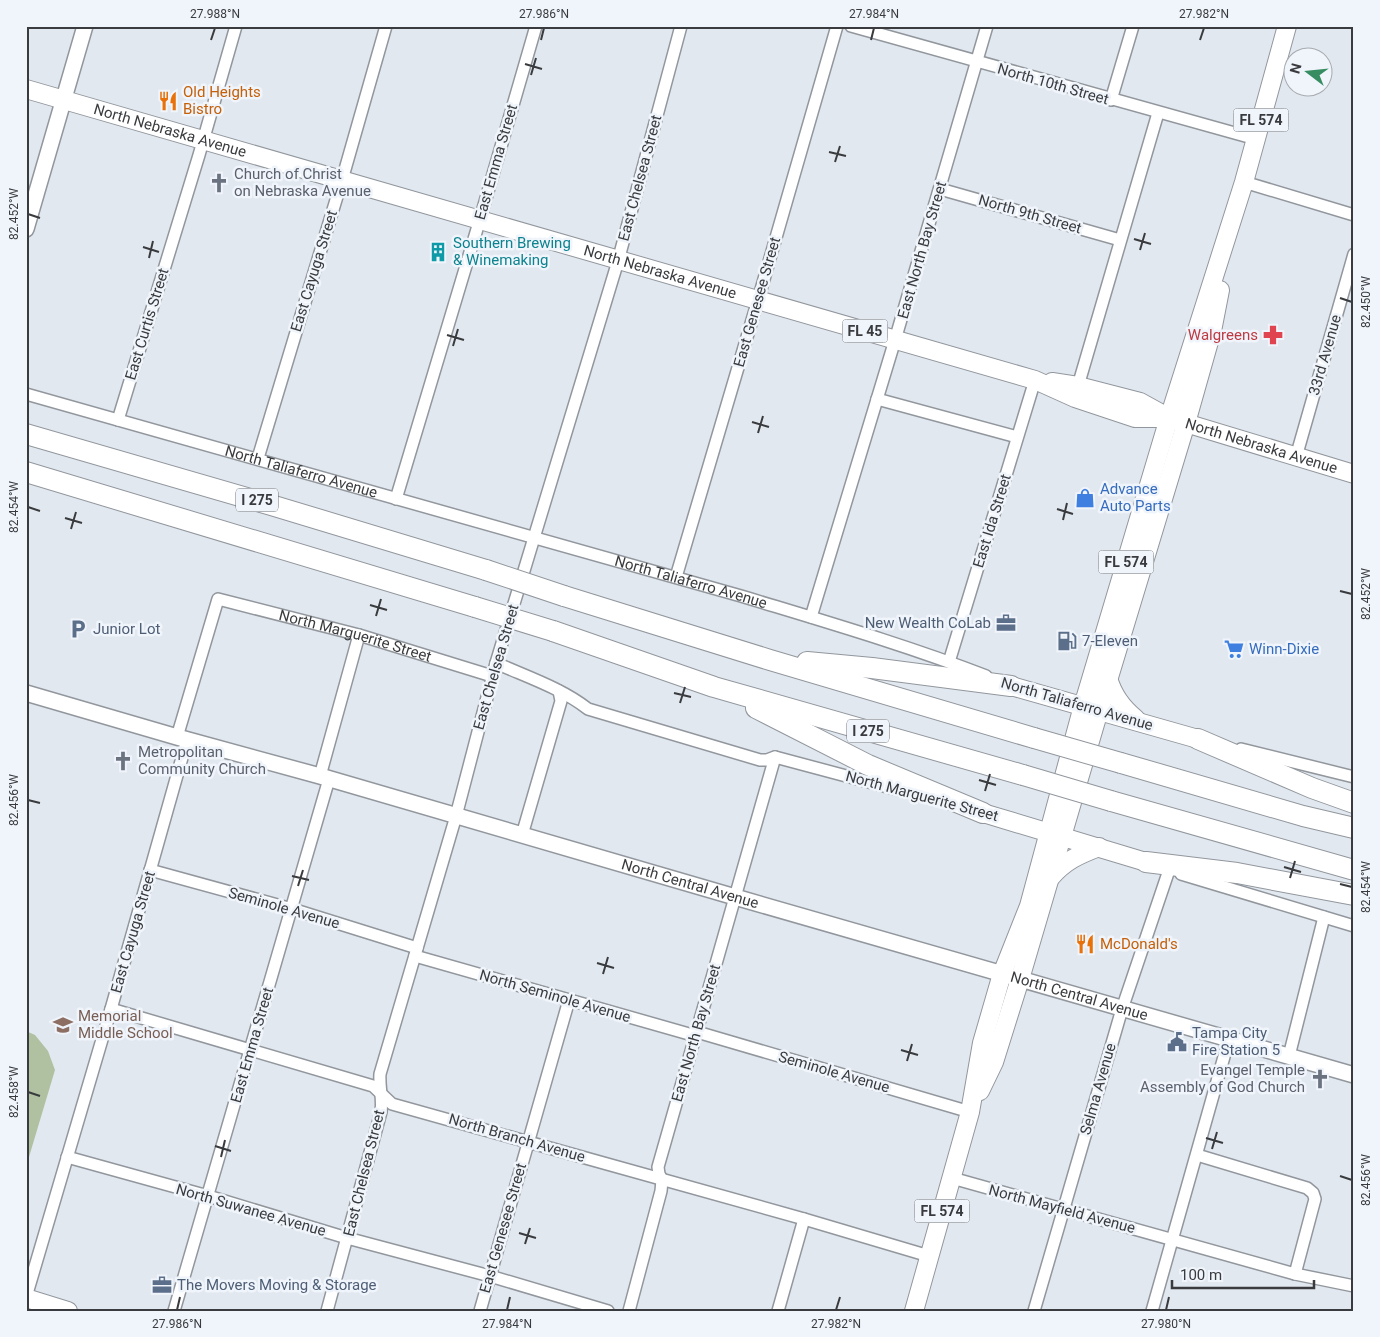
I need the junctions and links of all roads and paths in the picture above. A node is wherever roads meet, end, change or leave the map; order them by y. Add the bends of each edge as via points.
1 (86, 26) edge
2 (236, 26) edge
3 (386, 26) edge
4 (536, 26) edge
5 (681, 26) edge
6 (837, 26) edge
7 (851, 26) edge
8 (987, 26) edge
9 (1133, 26) edge
10 (1287, 26) edge
11 (977, 62) junction
12 (26, 89) edge
13 (64, 100) junction
14 (1111, 100) junction
15 (1158, 113) junction
16 (1256, 139) junction
17 (203, 140) junction
18 (342, 180) junction
19 (1244, 182) junction
20 (940, 189) junction
21 (1234, 214) junction
22 (1354, 216) edge
23 (480, 219) junction
24 (26, 229) edge
25 (1120, 240) junction
26 (1354, 254) edge
27 (618, 261) junction
28 (758, 300) junction
29 (895, 340) junction
30 (1035, 380) junction
31 (1078, 386) junction
32 (26, 394) edge
33 (878, 399) junction
34 (1170, 418) junction
35 (118, 420) junction
36 (1186, 423) junction
37 (26, 434) edge
38 (1017, 437) junction
39 (1296, 456) junction
40 (258, 458) junction
41 (26, 472) edge
42 (1354, 474) edge
43 (396, 499) junction
44 (535, 538) junction
45 (676, 577) junction
46 (218, 599) joint
47 (811, 617) junction
48 (360, 635) junction
49 (770, 660) junction
50 (948, 662) junction
51 (496, 663) junction
52 (492, 676) junction
53 (1108, 678) junction
54 (1011, 686) junction
55 (714, 687) junction
56 (559, 691) junction
57 (26, 693) edge
58 (588, 708) junction
59 (1091, 709) junction
60 (557, 715) junction
61 (1138, 721) junction
62 (182, 738) junction
63 (1198, 739) junction
64 (775, 756) junction
65 (324, 777) junction
66 (1354, 777) edge
67 (1354, 803) edge
68 (983, 813) junction
69 (456, 816) junction
70 (1354, 828) edge
71 (1056, 834) junction
72 (522, 835) junction
73 (1098, 847) junction
74 (1146, 862) junction
75 (150, 870) junction
76 (1169, 870) junction
77 (1354, 870) edge
78 (1050, 878) junction
79 (1354, 895) edge
80 (735, 897) junction
81 (292, 909) junction
82 (1324, 917) junction
83 (1354, 926) edge
84 (416, 952) junction
85 (1002, 974) junction
86 (1020, 979) junction
87 (569, 1000) junction
88 (111, 1009) junction
89 (1122, 1009) junction
90 (696, 1034) junction
91 (1229, 1040) junction
92 (251, 1050) junction
93 (1288, 1056) junction
94 (1354, 1075) edge
95 (381, 1094) junction
96 (970, 1112) junction
97 (528, 1141) junction
98 (1197, 1155) junction
99 (67, 1157) junction
100 (952, 1178) junction
101 (662, 1180) junction
102 (208, 1196) junction
103 (1064, 1209) junction
104 (804, 1219) junction
105 (347, 1238) junction
106 (1172, 1239) junction
107 (930, 1256) junction
108 (1295, 1274) junction
109 (490, 1276) junction
110 (1354, 1286) edge
111 (26, 1298) edge
112 (68, 1311) edge
113 (174, 1311) edge
114 (327, 1311) edge
115 (480, 1311) edge
116 (608, 1311) edge
117 (629, 1311) edge
118 (778, 1311) edge
119 (914, 1311) edge
120 (1034, 1311) edge
121 (1152, 1311) edge

1 - 13 street
2 - 17 street, East Curtis Street
3 - 18 street, East Cayuga Street
4 - 23 street, East Emma Street
5 - 27 street, East Chelsea Street
6 - 28 street, East Genesee Street
7 - 11 street, North 10th Street
8 - 11 street, East North Bay Street
9 - 14 street
10 - 16 main road, FL 574
11 - 14 street, North 10th Street
11 - 20 street, East North Bay Street
12 - 13 main road, North Nebraska Avenue / FL 45
13 - 17 main road, North Nebraska Avenue / FL 45
13 - 24 street
14 - 15 street, North 10th Street
15 - 16 street, North 10th Street
15 - 25 street
16 - 19 main road, FL 574
17 - 18 main road, North Nebraska Avenue / FL 45
17 - 35 street, East Curtis Street
18 - 23 main road, North Nebraska Avenue / FL 45
18 - 40 street, East Cayuga Street
19 - 21 main road, FL 574
19 - 22 street
20 - 25 street, North 9th Street
20 - 29 street, East North Bay Street
21 - 34 main road, FL 574
21 - 36 main road, FL 574 via 1212,331
23 - 27 main road, North Nebraska Avenue / FL 45
23 - 43 street, East Emma Street
25 - 31 street
26 - 39 street, 33rd Avenue
27 - 28 main road, North Nebraska Avenue / FL 45
27 - 44 street, East Chelsea Street
28 - 29 main road, North Nebraska Avenue / FL 45
28 - 45 street, East Genesee Street
29 - 30 main road, North Nebraska Avenue / FL 45
29 - 33 street, East North Bay Street
30 - 31 main road, North Nebraska Avenue / FL 45
30 - 34 main road, North Nebraska Avenue / FL 45 via 1074,398 1135,418
30 - 38 street, East Ida Street
31 - 34 main road, North Nebraska Avenue / FL 45 via 1140,402
32 - 35 street, North Taliaferro Avenue
33 - 38 street
33 - 47 street, East North Bay Street
34 - 36 main road, North Nebraska Avenue / FL 45
34 - 59 main road, FL 574
35 - 40 street, North Taliaferro Avenue
36 - 39 main road, North Nebraska Avenue / FL 45
36 - 53 main road, FL 574
37 - 49 highway, I 275, bridge via 271,504
38 - 50 street, East Ida Street
39 - 42 main road, North Nebraska Avenue / FL 45
40 - 43 street, North Taliaferro Avenue
41 - 55 highway, I 275, bridge via 475,606
43 - 44 street, North Taliaferro Avenue
44 - 45 street, North Taliaferro Avenue
44 - 51 street, East Chelsea Street
45 - 47 street, North Taliaferro Avenue
46 - 48 street, North Marguerite Street
46 - 62 street, East Cayuga Street
47 - 50 street, North Taliaferro Avenue
48 - 52 street, North Marguerite Street
48 - 65 street, East Emma Street
49 - 54 highway via 844,665
49 - 70 highway, I 275, bridge via 1303,816
50 - 54 street, North Taliaferro Avenue
51 - 52 street, East Chelsea Street
51 - 56 street, North Marguerite Street
52 - 69 street, East Chelsea Street
53 - 59 main road, FL 574
53 - 61 main road via 1117,701
54 - 59 main road, North Taliaferro Avenue
55 - 68 highway via 868,765
55 - 77 highway, I 275, bridge
56 - 58 street, North Marguerite Street
56 - 60 street via 561,701
57 - 62 street, North Central Avenue
58 - 60 street via 576,706 563,709
58 - 64 street, North Marguerite Street via 760,760
59 - 61 main road, North Taliaferro Avenue
59 - 71 main road, FL 574
60 - 72 street
61 - 63 main road, North Taliaferro Avenue
62 - 65 street, North Central Avenue
62 - 75 street, East Cayuga Street
63 - 66 street, North Taliaferro Avenue
63 - 67 highway
64 - 68 street, North Marguerite Street
64 - 80 street, East North Bay Street
65 - 69 street, North Central Avenue
65 - 81 street, East Emma Street
68 - 71 main road, North Marguerite Street
69 - 72 street, North Central Avenue
69 - 84 street, East Chelsea Street
71 - 73 main road, North Marguerite Street
71 - 78 main road, FL 574
71 - 85 main road, FL 574
72 - 80 street, North Central Avenue
73 - 74 main road, North Marguerite Street
73 - 78 main road via 1071,859
74 - 76 street, North Marguerite Street
74 - 79 highway via 1237,873
75 - 81 street, Seminole Avenue
75 - 88 street, East Cayuga Street
76 - 82 street, North Marguerite Street
76 - 89 street, Selma Avenue
78 - 86 main road, FL 574
80 - 85 street, North Central Avenue
80 - 90 street, East North Bay Street
81 - 84 street, Seminole Avenue
81 - 92 street, East Emma Street
82 - 83 street, North Marguerite Street
82 - 93 street
84 - 87 street, North Seminole Avenue
84 - 95 street, East Chelsea Street via 380,1074
85 - 86 street, North Central Avenue
85 - 96 main road, FL 574 via 982,1043
86 - 89 street, North Central Avenue
86 - 96 main road, FL 574 via 994,1062
87 - 90 street, North Seminole Avenue
87 - 97 street, East Genesee Street
88 - 92 street, North Branch Avenue
88 - 99 street, East Cayuga Street
89 - 91 street, North Central Avenue
89 - 103 street, Selma Avenue
90 - 96 street, Seminole Avenue
90 - 101 street, East North Bay Street via 658,1167
91 - 93 street, North Central Avenue
91 - 98 street
92 - 95 street, North Branch Avenue via 374,1086
92 - 102 street, East Emma Street
93 - 94 street, North Central Avenue
95 - 97 street, North Branch Avenue via 392,1104
95 - 105 street, East Chelsea Street via 381,1112
96 - 100 main road, FL 574
97 - 101 street, North Branch Avenue
97 - 109 street, East Genesee Street
98 - 106 street
98 - 108 street via 1307,1188 1313,1193 1315,1199
99 - 102 street, North Suwanee Avenue
99 - 111 street, East Cayuga Street
100 - 103 street, North Mayfield Avenue
100 - 107 main road, FL 574
101 - 104 street, North Branch Avenue
101 - 117 street, East North Bay Street
102 - 105 street, North Suwanee Avenue
102 - 113 street, East Emma Street
103 - 106 street, North Mayfield Avenue
103 - 120 street, Selma Avenue
104 - 107 street, North Branch Avenue
104 - 118 street
105 - 109 street, North Suwanee Avenue
105 - 114 street, East Chelsea Street
106 - 108 street, North Mayfield Avenue
106 - 121 street
107 - 119 main road, FL 574
108 - 110 street, North Mayfield Avenue
109 - 115 street, East Genesee Street
109 - 116 street, North Suwanee Avenue
111 - 112 main road

